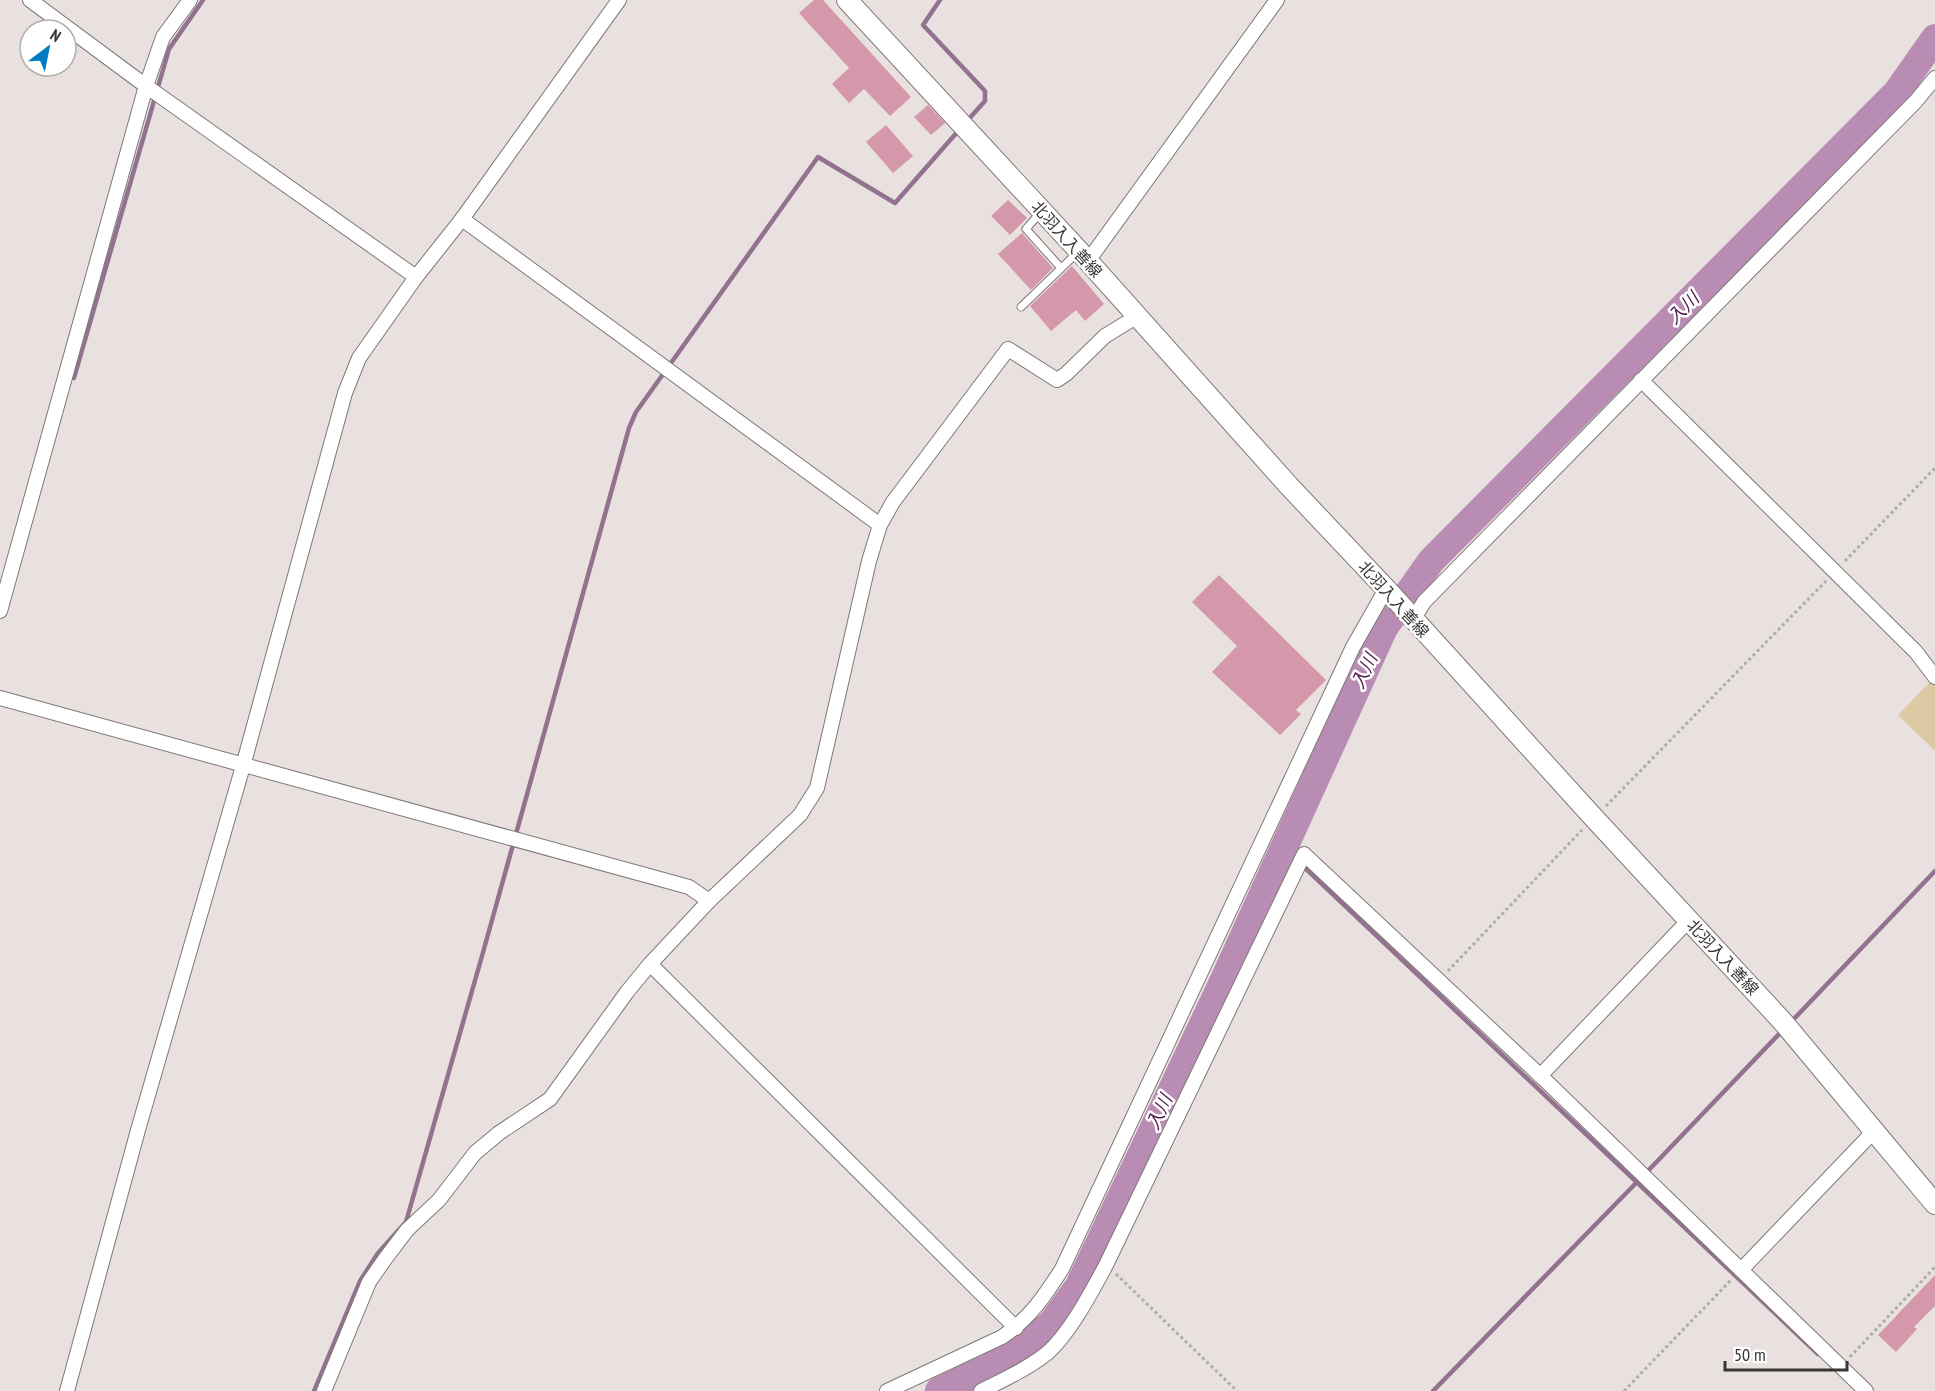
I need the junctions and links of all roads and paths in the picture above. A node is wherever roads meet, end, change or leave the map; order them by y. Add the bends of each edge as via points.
1 (30, 0) edge
2 (190, 0) edge
3 (619, 0) edge
4 (1277, 0) edge
5 (850, 1) edge
6 (1935, 78) edge
7 (146, 86) junction
8 (1042, 211) junction
9 (462, 219) junction
10 (1083, 256) junction
11 (1061, 268) junction
12 (416, 277) junction
13 (1021, 307) dead end
14 (1137, 317) junction
15 (1641, 380) junction
16 (1935, 468) edge
17 (880, 525) junction
18 (1835, 571) junction
19 (1388, 591) junction
20 (0, 611) edge
21 (1411, 617) junction
22 (1935, 677) edge
23 (0, 698) edge
24 (243, 766) junction
25 (1594, 818) junction
26 (709, 901) junction
27 (1689, 920) junction
28 (650, 964) junction
29 (1439, 981) junction
30 (1540, 1076) junction
31 (1875, 1130) junction
32 (1935, 1204) edge
33 (1106, 1265) junction
34 (1935, 1267) edge
35 (1741, 1270) junction
36 (1016, 1328) junction
37 (1841, 1367) junction
38 (67, 1391) edge
39 (324, 1391) edge
40 (887, 1391) edge
41 (981, 1391) edge
42 (1237, 1391) edge
43 (1624, 1391) edge
44 (1866, 1391) edge

1 - 7 street
2 - 7 street via 163,37
3 - 9 street
4 - 10 street
5 - 8 main road, 北羽入入善線
6 - 15 street
7 - 12 street
7 - 20 street
8 - 10 main road, 北羽入入善線
8 - 11 lane via 1026,229
9 - 12 street
9 - 17 street
10 - 11 lane
10 - 14 main road, 北羽入入善線
11 - 13 lane
12 - 24 street via 358,358 345,393
14 - 17 street via 1105,336 1057,380 1008,349 893,502
14 - 19 main road, 北羽入入善線
15 - 18 street
15 - 21 street
16 - 18 path
17 - 26 street via 817,788 800,815
18 - 22 street via 1916,652
18 - 25 path
19 - 21 main road, 北羽入入善線
19 - 36 street via 1353,647 1062,1269 1041,1302
21 - 25 main road, 北羽入入善線
23 - 24 street
24 - 26 street via 689,887
24 - 38 street
25 - 27 main road, 北羽入入善線
25 - 29 path
26 - 28 street
27 - 30 street
27 - 31 main road, 北羽入入善線
28 - 36 street
28 - 39 street via 550,1099 475,1153 439,1200 407,1230 369,1282
29 - 30 street
29 - 33 street via 1304,854
30 - 35 street
31 - 32 main road, 北羽入入善線
31 - 35 street
33 - 41 street via 1072,1323 1047,1353
33 - 42 path
34 - 37 path
35 - 37 street
35 - 43 path
36 - 40 street
37 - 44 street

